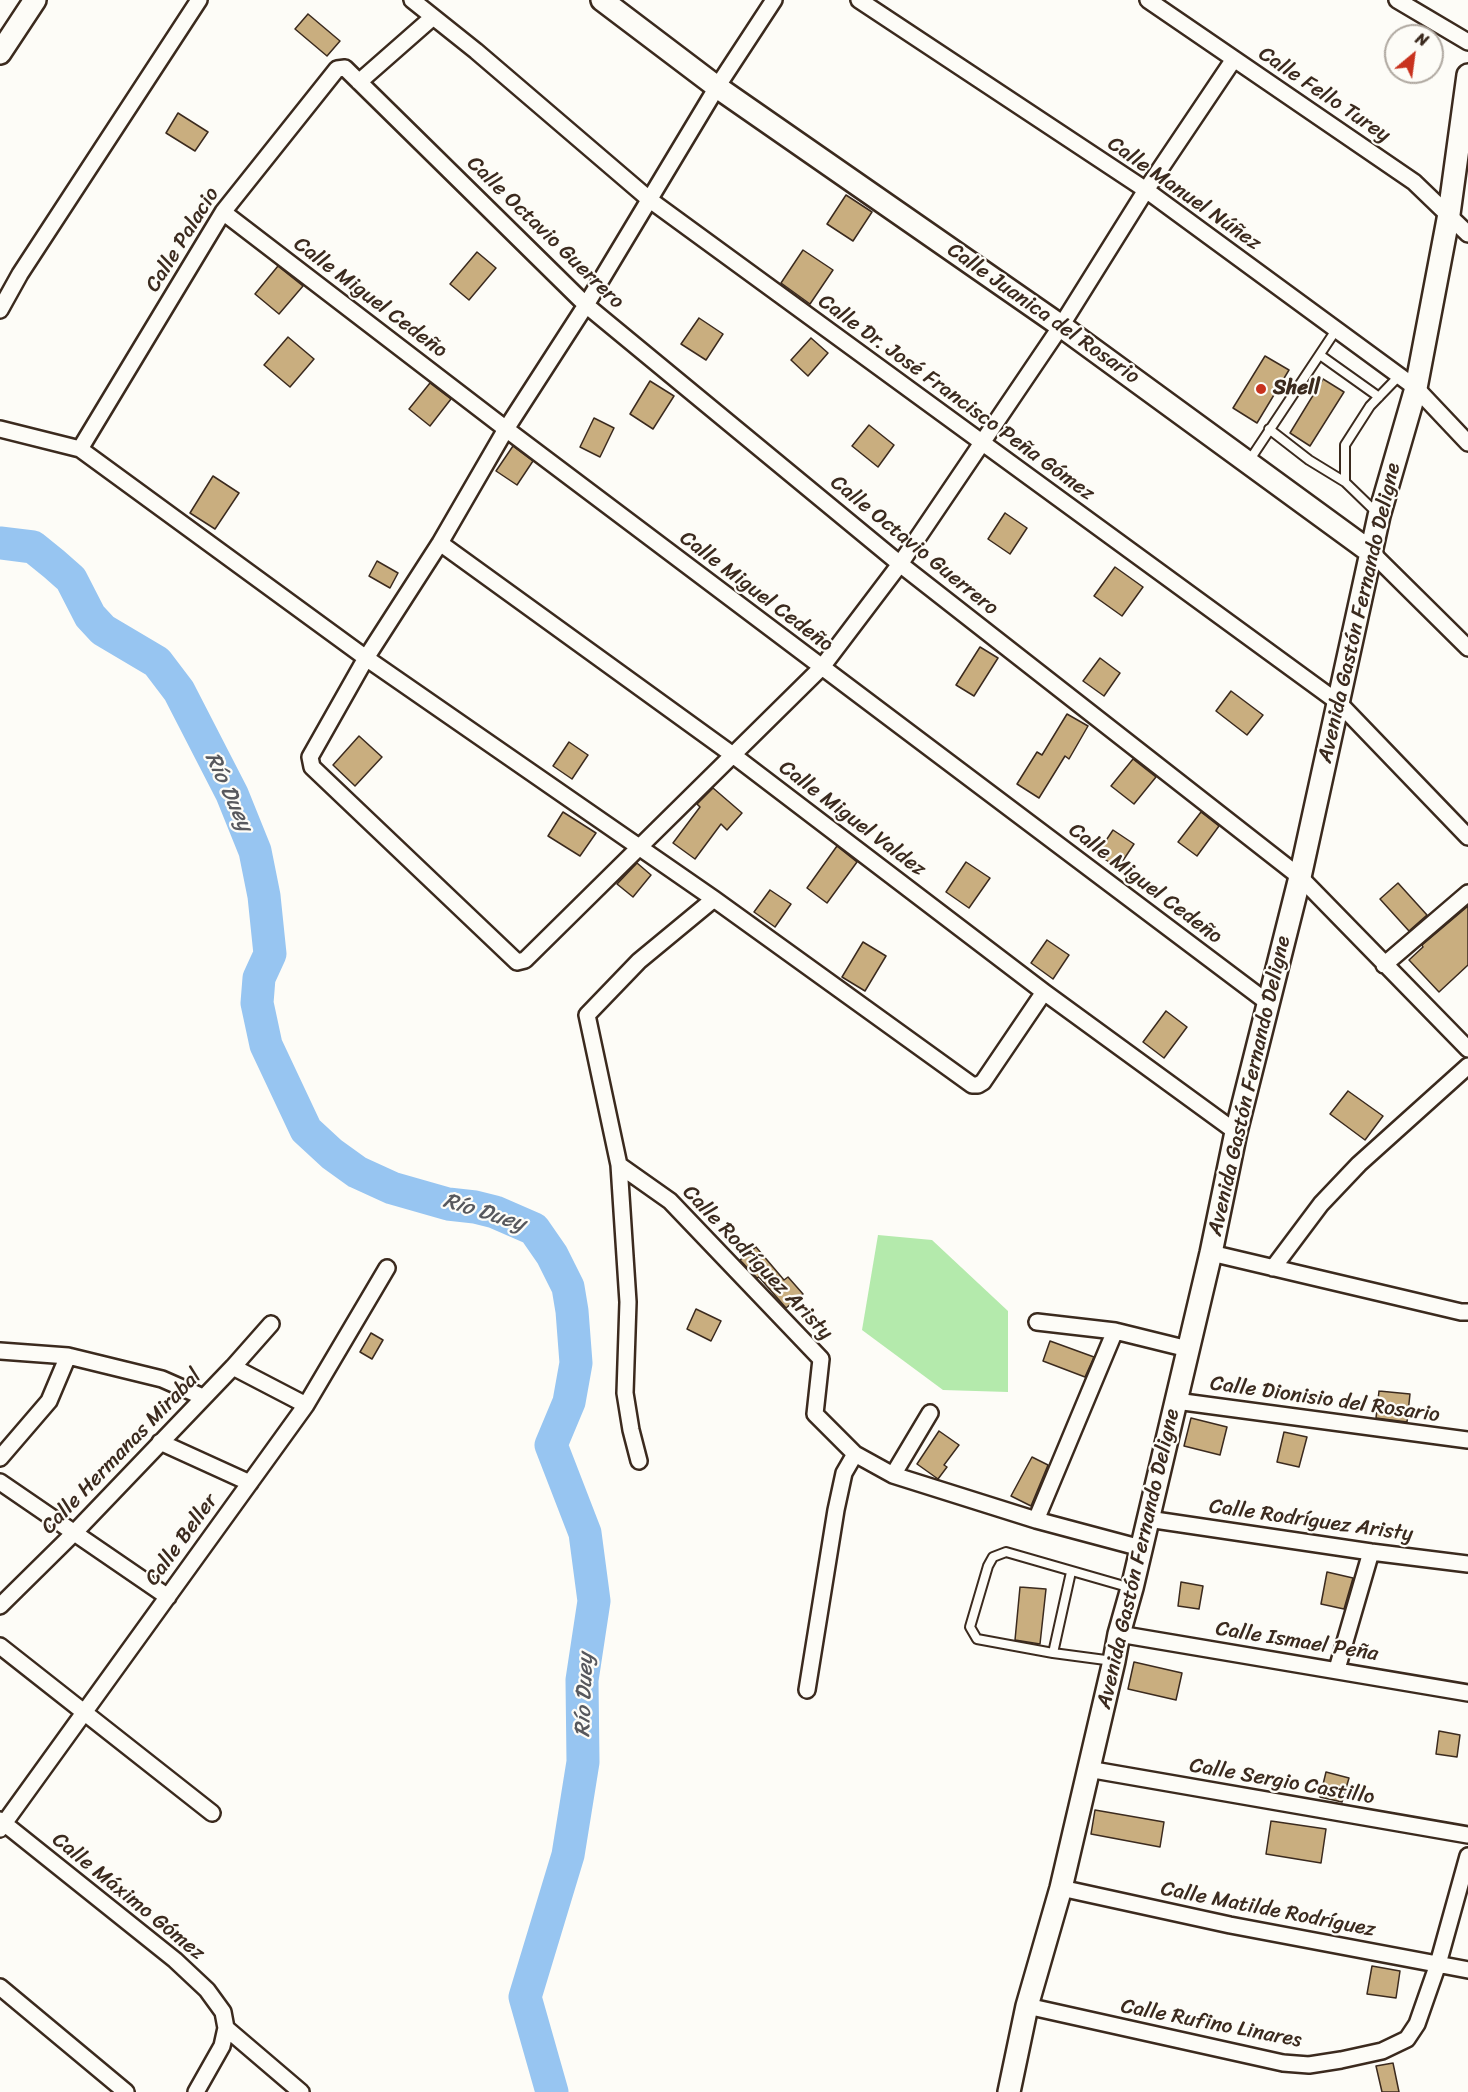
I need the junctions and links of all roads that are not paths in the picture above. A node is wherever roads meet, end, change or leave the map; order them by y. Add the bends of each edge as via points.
1 (35, 0) edge
2 (199, 0) edge
3 (412, 0) edge
4 (602, 0) edge
5 (774, 0) edge
6 (859, 0) edge
7 (1148, 0) edge
8 (1397, 0) edge
9 (433, 17) junction
10 (1468, 42) edge
11 (0, 53) edge
12 (1234, 59) junction
13 (341, 67) joint
14 (1468, 75) edge
15 (359, 82) junction
16 (717, 87) junction
17 (1146, 190) junction
18 (650, 200) junction
19 (223, 212) junction
20 (1449, 214) junction
21 (1468, 234) edge
22 (586, 305) junction
23 (0, 310) edge
24 (1061, 326) junction
25 (1336, 330) junction
26 (1320, 355) junction
27 (1407, 382) junction
28 (1379, 397) junction
29 (0, 429) edge
30 (506, 429) junction
31 (1269, 429) junction
32 (981, 442) junction
33 (1468, 443) edge
34 (80, 449) junction
35 (1248, 462) junction
36 (1345, 482) junction
37 (1380, 516) junction
38 (440, 543) junction
39 (1372, 553) junction
40 (900, 564) junction
41 (1468, 648) edge
42 (366, 658) junction
43 (822, 667) junction
44 (1339, 703) junction
45 (733, 755) junction
46 (1468, 837) edge
47 (640, 847) junction
48 (1300, 877) junction
49 (1468, 893) edge
50 (714, 899) junction
51 (1384, 965) junction
52 (1044, 992) junction
53 (1267, 1002) junction
54 (1468, 1049) edge
55 (1468, 1066) edge
56 (1236, 1132) junction
57 (619, 1165) junction
58 (1211, 1253) junction
59 (387, 1268) dead end
60 (1273, 1268) junction
61 (1468, 1312) edge
62 (1037, 1322) dead end
63 (271, 1324) dead end
64 (1115, 1331) junction
65 (1188, 1349) junction
66 (0, 1351) edge
67 (68, 1356) junction
68 (233, 1367) junction
69 (203, 1397) junction
70 (1176, 1401) junction
71 (306, 1405) junction
72 (930, 1413) dead end
73 (1468, 1440) edge
74 (160, 1442) junction
75 (855, 1454) junction
76 (0, 1458) edge
77 (639, 1461) dead end
78 (893, 1475) junction
79 (0, 1482) edge
80 (250, 1483) junction
81 (1148, 1519) junction
82 (1036, 1520) junction
83 (75, 1532) junction
84 (1141, 1548) junction
85 (1371, 1552) junction
86 (1468, 1563) edge
87 (1071, 1572) junction
88 (1132, 1588) junction
89 (168, 1597) junction
90 (0, 1606) edge
91 (1119, 1634) junction
92 (0, 1646) edge
93 (1053, 1653) junction
94 (1114, 1661) junction
95 (1337, 1669) junction
96 (807, 1690) dead end
97 (1468, 1693) edge
98 (85, 1713) junction
99 (1088, 1769) junction
100 (212, 1814) dead end
101 (1, 1824) edge
102 (1468, 1835) edge
103 (1468, 1856) edge
104 (1061, 1888) junction
105 (1438, 1964) junction
106 (1468, 1970) edge
107 (0, 1987) edge
108 (1027, 2006) junction
109 (226, 2028) junction
110 (126, 2092) edge
111 (196, 2092) edge
112 (301, 2092) edge
113 (1009, 2092) edge

1 - 11 street
2 - 23 street
3 - 9 street, Calle Dr. José Francisco Peña Gómez
4 - 16 street, Calle Juanica del Rosario
5 - 16 street
6 - 17 street, Calle Manuel Núñez
7 - 12 street, Calle Fello Turey
8 - 10 street
9 - 15 street
9 - 18 street, Calle Dr. José Francisco Peña Gómez
12 - 17 street
12 - 20 street, Calle Fello Turey via 1414,182
13 - 15 street, Calle Octavio Guerrero
13 - 19 street, Calle Palacio
14 - 20 street, Avenida Gastón Fernando Deligne
15 - 22 street, Calle Octavio Guerrero
16 - 18 street
16 - 24 street, Calle Juanica del Rosario
17 - 24 street
17 - 25 street, Calle Manuel Núñez
18 - 22 street
18 - 32 street, Calle Dr. José Francisco Peña Gómez
19 - 30 street, Calle Miguel Cedeño
19 - 34 street, Calle Palacio
20 - 21 street, Calle Fello Turey
20 - 27 street, Avenida Gastón Fernando Deligne
22 - 30 street
22 - 40 street, Calle Octavio Guerrero
24 - 32 street
24 - 35 street, Calle Juanica del Rosario
25 - 26 lane
25 - 27 street, Calle Manuel Núñez
26 - 28 lane
26 - 31 lane
27 - 28 lane
27 - 33 street, Calle Manuel Núñez
27 - 37 street, Avenida Gastón Fernando Deligne
28 - 36 lane via 1345,445
29 - 34 street
30 - 38 street
30 - 43 street, Calle Miguel Cedeño
31 - 35 lane
31 - 36 lane
32 - 40 street
32 - 44 street, Calle Dr. José Francisco Peña Gómez
34 - 42 street
35 - 39 street, Calle Juanica del Rosario
36 - 37 lane
37 - 39 street, Avenida Gastón Fernando Deligne
38 - 42 street
38 - 45 street, Calle Miguel Valdez
39 - 41 street, Calle Juanica del Rosario
39 - 44 street, Avenida Gastón Fernando Deligne
40 - 43 street
40 - 48 street, Calle Octavio Guerrero
42 - 47 street
42 - 47 street via 310,757 312,767 517,962 525,960
43 - 45 street
43 - 53 street, Calle Miguel Cedeño
44 - 46 street, Calle Dr. José Francisco Peña Gómez
44 - 48 street, Avenida Gastón Fernando Deligne
45 - 47 street
45 - 52 street, Calle Miguel Valdez
47 - 50 street
48 - 51 street, Calle Octavio Guerrero
48 - 53 street, Avenida Gastón Fernando Deligne
49 - 51 street
50 - 52 street via 972,1085 983,1082
50 - 57 street via 639,961 587,1015
51 - 54 street, Calle Octavio Guerrero
52 - 56 street, Calle Miguel Valdez
53 - 56 street, Avenida Gastón Fernando Deligne
55 - 60 street via 1359,1164 1321,1204
56 - 58 street, Avenida Gastón Fernando Deligne
57 - 75 street, Calle Rodríguez Aristy via 670,1201 821,1359 815,1414
57 - 77 street via 628,1302 625,1393
58 - 60 street
58 - 65 street, Avenida Gastón Fernando Deligne
59 - 71 street, Calle Beller
60 - 61 street
62 - 64 street
63 - 68 street, Calle Hermanas Mirabal
64 - 65 street
64 - 82 street
65 - 70 street, Avenida Gastón Fernando Deligne
66 - 67 street
67 - 69 street via 162,1379
67 - 76 street via 49,1401
68 - 69 street, Calle Hermanas Mirabal
68 - 71 street
69 - 74 street, Calle Hermanas Mirabal
70 - 73 street, Calle Dionisio del Rosario
70 - 81 street, Avenida Gastón Fernando Deligne
71 - 80 street, Calle Beller
72 - 78 street
74 - 80 street
74 - 83 street, Calle Hermanas Mirabal
75 - 78 street, Calle Rodríguez Aristy
75 - 96 street via 844,1473 836,1510
78 - 82 street, Calle Rodríguez Aristy
79 - 83 street
80 - 89 street, Calle Beller
81 - 84 street, Avenida Gastón Fernando Deligne
81 - 85 street, Calle Rodríguez Aristy
82 - 84 street, Calle Rodríguez Aristy
83 - 89 street
83 - 90 street, Calle Hermanas Mirabal
84 - 88 street, Avenida Gastón Fernando Deligne
85 - 86 street, Calle Rodríguez Aristy
85 - 95 street
87 - 88 lane
87 - 93 lane
87 - 93 lane via 1006,1552 993,1557 970,1628 977,1639
88 - 91 street, Avenida Gastón Fernando Deligne
89 - 98 street, Calle Beller
91 - 94 street, Avenida Gastón Fernando Deligne
91 - 95 street, Calle Ismael Peña
92 - 98 street
93 - 94 lane
94 - 99 street, Avenida Gastón Fernando Deligne
95 - 97 street, Calle Ismael Peña
98 - 100 street
98 - 101 street, Calle Beller
99 - 102 street, Calle Sergio Castillo
99 - 104 street, Avenida Gastón Fernando Deligne
101 - 109 street, Calle Máximo Gómez via 175,1960 207,1990 223,2012
103 - 105 street, Calle Rufino Linares
104 - 105 street, Calle Matilde Rodríguez
104 - 108 street, Avenida Gastón Fernando Deligne
105 - 106 street, Calle Matilde Rodríguez
105 - 108 street, Calle Rufino Linares via 1417,2024 1407,2038 1382,2051 1309,2065 1245,2056
107 - 110 street
108 - 113 street, Avenida Gastón Fernando Deligne
109 - 111 street via 222,2046
109 - 112 street

